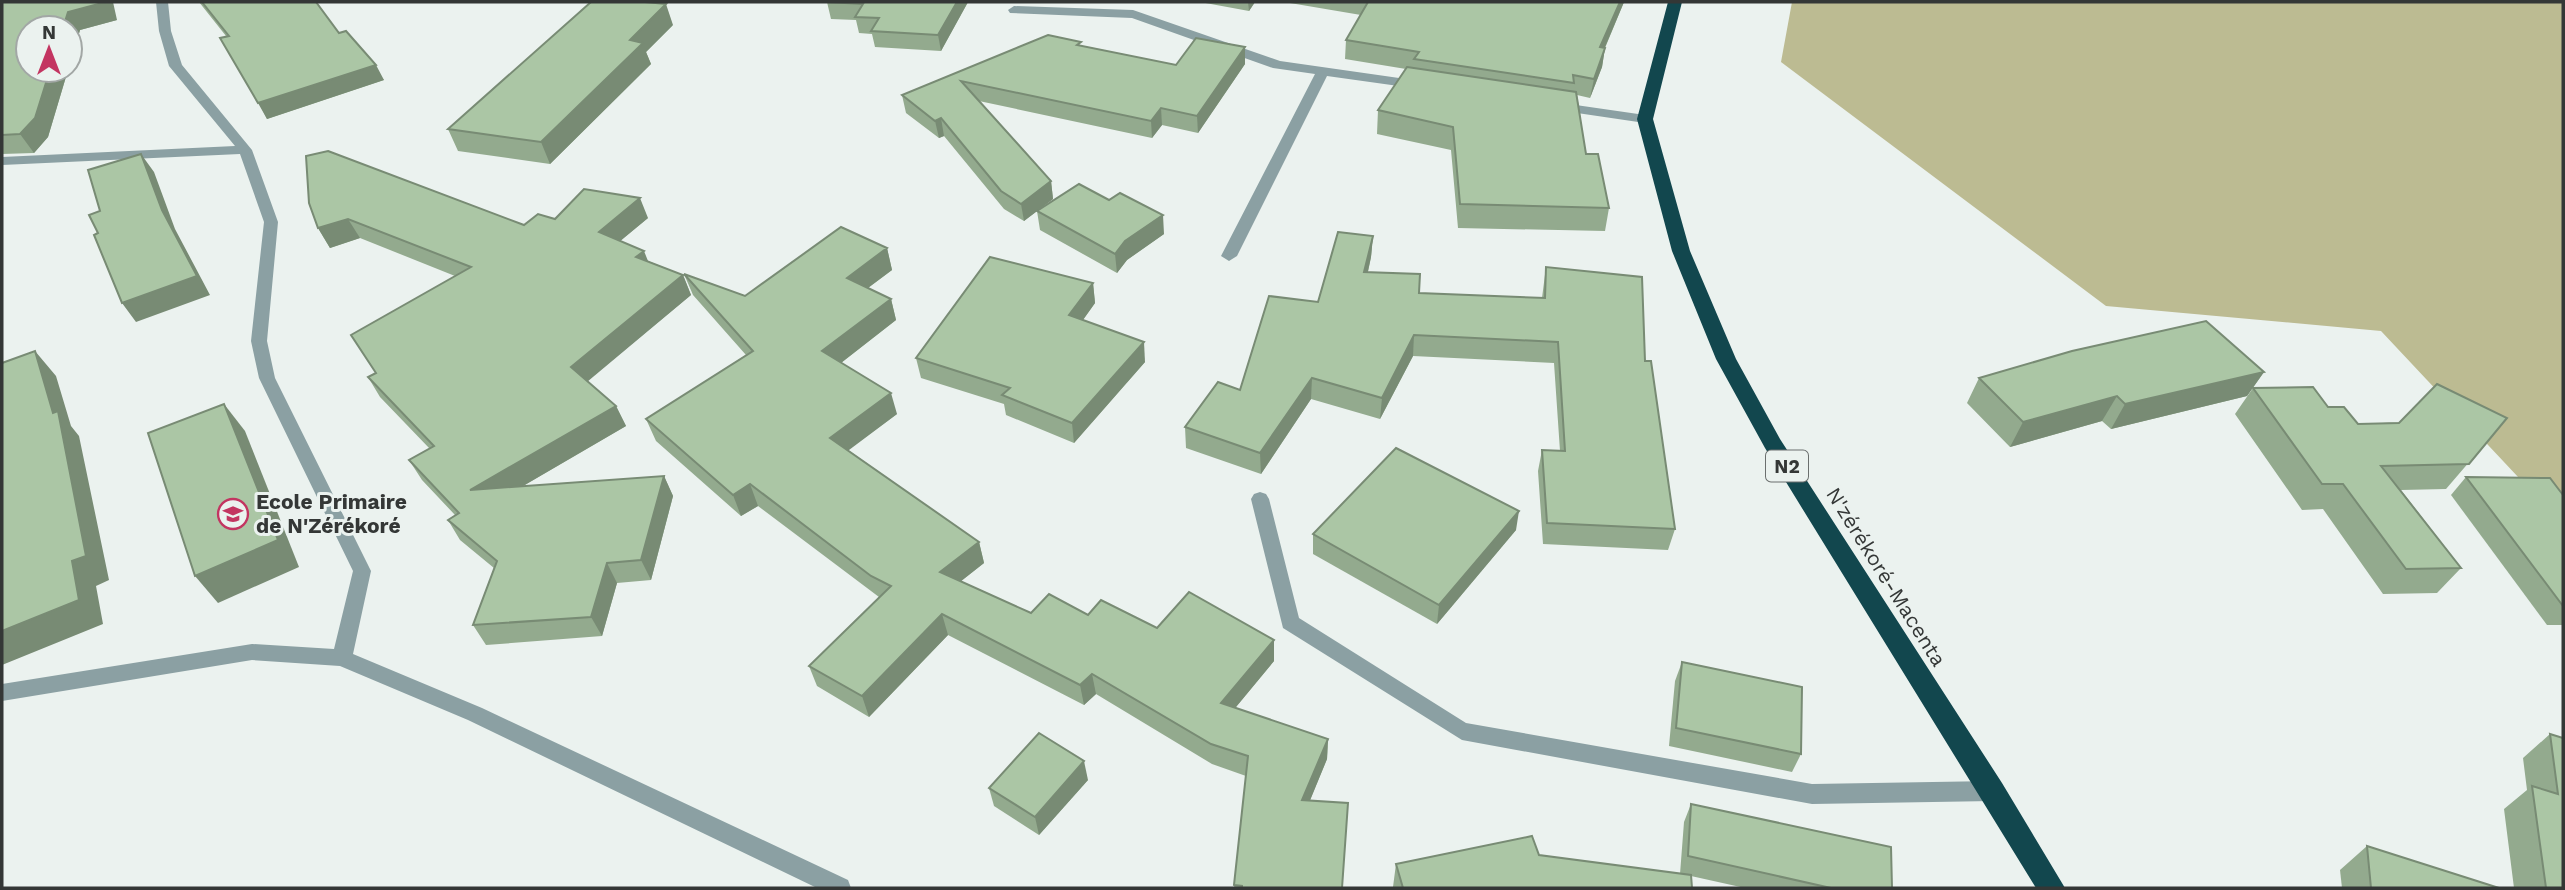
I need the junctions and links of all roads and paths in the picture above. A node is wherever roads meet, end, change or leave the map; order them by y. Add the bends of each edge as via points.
1 (162, 2) edge
2 (1675, 2) edge
3 (1014, 10) dead end
4 (1323, 71) junction
5 (1431, 87) edge
6 (1538, 103) edge
7 (1646, 119) junction
8 (245, 149) junction
9 (2, 161) edge
10 (1229, 256) dead end
11 (1260, 499) dead end
12 (342, 658) junction
13 (2, 693) edge
14 (1993, 791) junction
15 (840, 888) edge
16 (2051, 888) edge

1 - 8 street via 176,66
2 - 7 highway, N'zérékoré-Macenta / N2
3 - 4 street via 1133,14 1278,65
4 - 5 street
4 - 10 street
6 - 7 street
7 - 14 highway, N'zérékoré-Macenta / N2 via 1681,251 1726,359 1772,443
8 - 9 street
8 - 12 street via 271,222 259,341 267,378 362,571
11 - 14 street via 1290,622 1462,732 1812,794
12 - 13 street via 252,652
12 - 15 street via 475,714
14 - 16 highway, N'zérékoré-Macenta / N2

